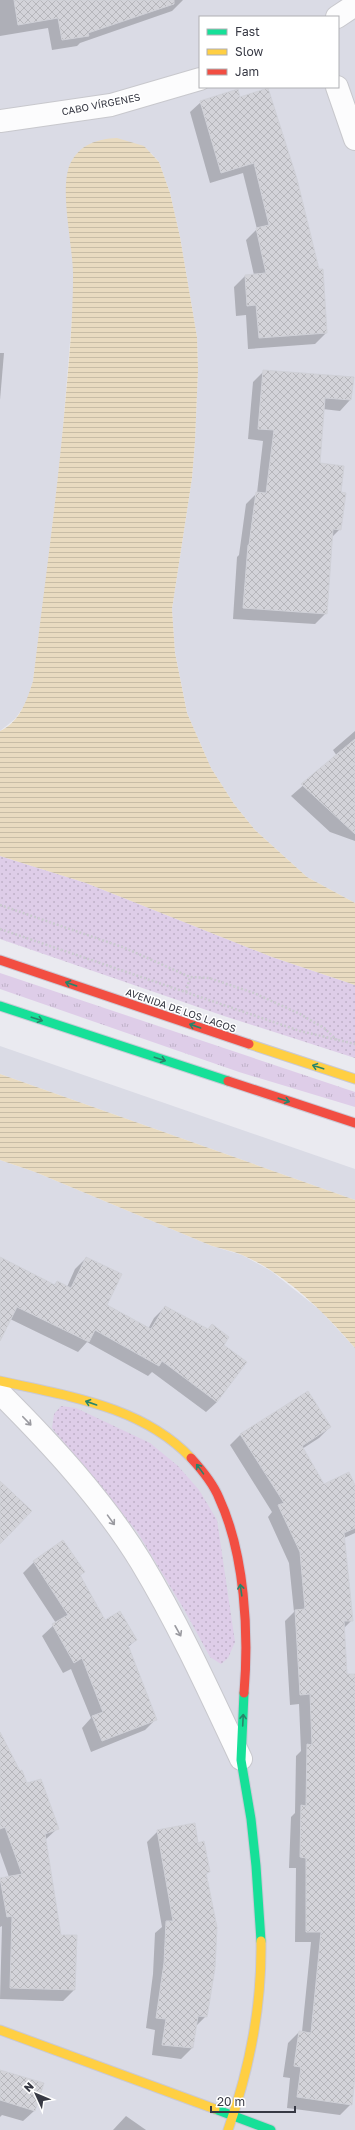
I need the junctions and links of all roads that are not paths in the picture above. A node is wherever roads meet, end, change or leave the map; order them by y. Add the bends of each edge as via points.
1 (355, 5) edge
2 (338, 16) edge
3 (199, 79) edge
4 (337, 88) edge
5 (0, 121) edge
6 (355, 138) edge
7 (0, 960) edge
8 (0, 1006) edge
9 (355, 1079) edge
10 (355, 1123) edge
11 (0, 1381) edge
12 (0, 1393) edge
13 (241, 1759) junction
14 (0, 2030) edge
15 (234, 2116) junction
16 (228, 2130) edge
17 (271, 2130) edge

1 - 2 street
3 - 5 street, CABO VÍRGENES via 110,105
4 - 6 street
9 -> 7 street, AVENIDA DE LOS LAGOS
8 -> 10 street
13 -> 11 street via 246,1668 244,1610 233,1537 220,1497 198,1465 173,1441 140,1420 86,1401
12 -> 13 street via 65,1463 110,1518 141,1562 189,1650
13 - 15 street via 252,1827 262,1962 258,2009 248,2068
14 - 15 street
15 - 16 street
15 - 17 street

